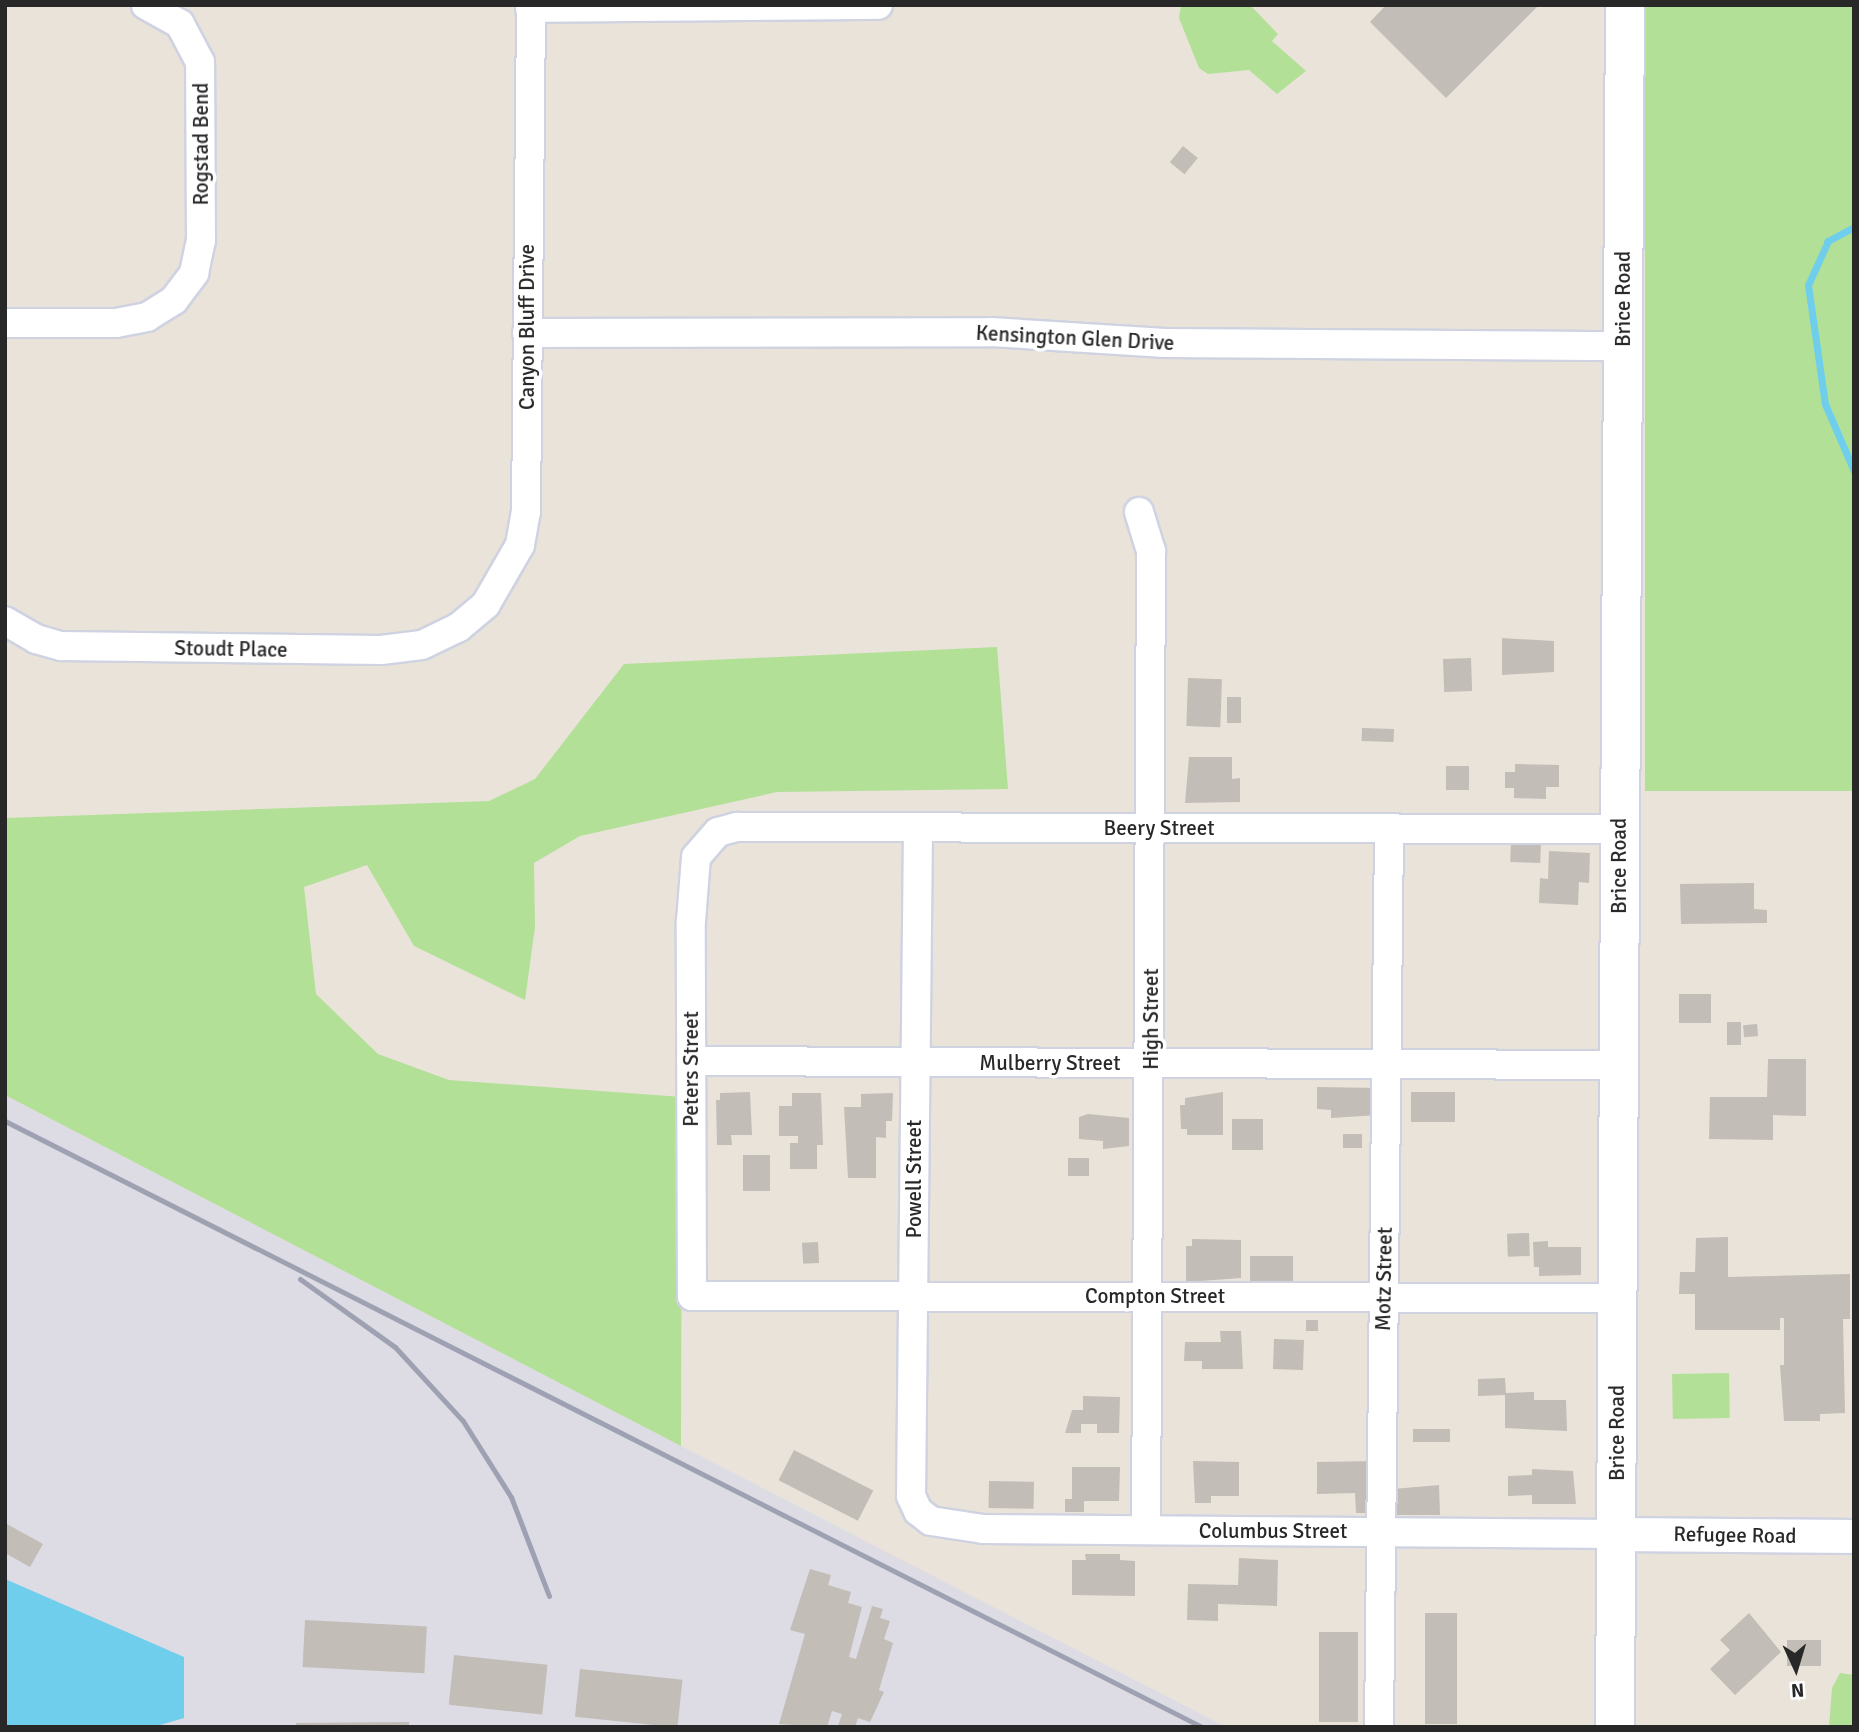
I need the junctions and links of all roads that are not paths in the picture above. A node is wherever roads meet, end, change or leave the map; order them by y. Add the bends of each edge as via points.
1 (146, 5) edge
2 (1625, 5) edge
3 (530, 6) edge
4 (865, 7) edge
5 (5, 323) edge
6 (527, 333) junction
7 (1623, 346) junction
8 (1139, 512) dead end
9 (5, 621) edge
10 (459, 627) joint
11 (1152, 827) junction
12 (918, 829) junction
13 (1619, 829) junction
14 (1389, 831) junction
15 (704, 844) joint
16 (691, 1061) junction
17 (915, 1062) junction
18 (1387, 1062) junction
19 (1152, 1064) junction
20 (1618, 1065) junction
21 (913, 1294) junction
22 (692, 1296) joint
23 (1150, 1296) junction
24 (1384, 1297) junction
25 (1617, 1298) junction
26 (931, 1521) joint
27 (1146, 1527) junction
28 (1380, 1531) junction
29 (1616, 1534) junction
30 (1854, 1536) edge
31 (1379, 1727) edge
32 (1615, 1727) edge

1 - 5 street, Rogstad Bend via 180,24 200,62 201,240 194,273 174,300 132,321
2 - 7 main road, Brice Road
3 - 4 street
3 - 6 street, Canyon Bluff Drive
6 - 7 street, Kensington Glen Drive via 990,332 1165,343
6 - 10 street, Canyon Bluff Drive via 526,512 520,545 486,604
7 - 13 main road, Brice Road
8 - 11 street, High Street via 1151,551
9 - 10 street, Stoudt Place via 36,639 85,647 381,650 422,645
11 - 12 street, Beery Street
11 - 14 street, Beery Street
11 - 19 street, High Street
12 - 15 street, Beery Street via 737,827 718,832
12 - 17 street, Powell Street
13 - 14 street, Beery Street
13 - 20 main road, Brice Road
14 - 18 street, Motz Street
15 - 16 street, Peters Street via 693,874
16 - 17 street, Mulberry Street
16 - 22 street, Peters Street
17 - 19 street, Mulberry Street
17 - 21 street, Powell Street
18 - 19 street, Mulberry Street
18 - 20 street, Mulberry Street
18 - 24 street, Motz Street
19 - 23 street, High Street
20 - 25 main road, Brice Road
21 - 22 street, Compton Street
21 - 23 street, Compton Street
21 - 26 street, Powell Street via 911,1496 918,1511
23 - 24 street, Compton Street
23 - 27 street, High Street
24 - 25 street, Compton Street
24 - 28 street, Motz Street
25 - 29 main road, Brice Road
26 - 27 street, Columbus Street via 983,1529
27 - 28 street, Columbus Street via 1216,1533
28 - 29 street, Columbus Street
28 - 31 street, Motz Street
29 - 30 street, Refugee Road
29 - 32 main road, Brice Road

